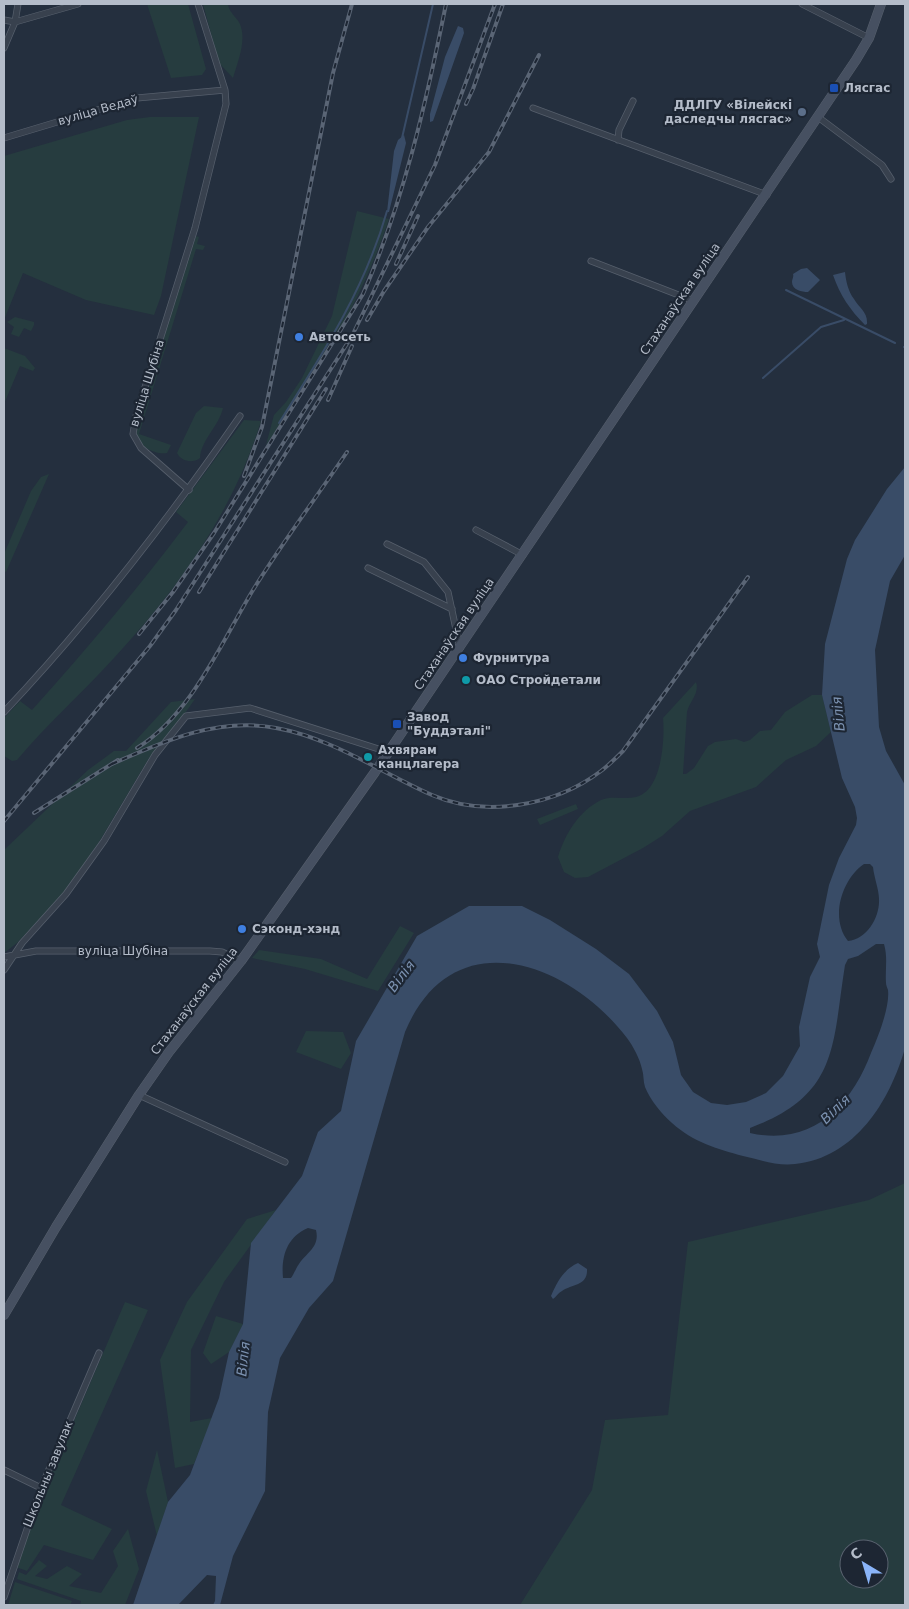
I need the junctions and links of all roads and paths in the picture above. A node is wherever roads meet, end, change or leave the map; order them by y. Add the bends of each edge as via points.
1 (18, 4) edge
2 (78, 4) edge
3 (198, 4) edge
4 (802, 4) edge
5 (882, 4) edge
6 (4, 20) edge
7 (15, 22) junction
8 (869, 38) junction
9 (4, 48) edge
10 (225, 90) junction
11 (633, 102) dead end
12 (533, 108) dead end
13 (818, 117) junction
14 (4, 138) edge
15 (618, 140) junction
16 (891, 179) dead end
17 (767, 195) junction
18 (592, 260) dead end
19 (694, 301) junction
20 (240, 416) dead end
21 (189, 490) junction
22 (476, 530) dead end
23 (387, 544) dead end
24 (523, 555) junction
25 (368, 568) dead end
26 (452, 609) junction
27 (460, 648) junction
28 (4, 712) edge
29 (388, 752) junction
30 (14, 955) junction
31 (4, 958) edge
32 (241, 961) junction
33 (4, 970) edge
34 (138, 1095) junction
35 (285, 1162) dead end
36 (4, 1315) edge
37 (99, 1353) dead end
38 (4, 1470) edge
39 (41, 1488) junction
40 (4, 1597) edge

1 - 7 street
2 - 7 street
3 - 10 street, вуліца Шубіна
4 - 8 street
5 - 8 street, Стаханаўская вуліца
6 - 7 street
7 - 9 street
8 - 13 street, Стаханаўская вуліца
10 - 14 street, вуліца Ведаў via 137,98
10 - 21 street, вуліца Шубіна via 226,104 195,228 132,434 136,442
11 - 15 street via 619,130
12 - 15 street
13 - 16 street via 882,165
13 - 17 street, Стаханаўская вуліца
15 - 17 street
17 - 19 street, Стаханаўская вуліца
18 - 19 street
19 - 24 street, Стаханаўская вуліца
20 - 21 street
21 - 28 street via 63,650
22 - 24 street
23 - 26 street via 424,562 448,592
24 - 27 street, Стаханаўская вуліца
25 - 26 street
26 - 27 street
27 - 29 street, Стаханаўская вуліца
29 - 30 street via 250,708 186,716 155,755 104,841 66,894
29 - 32 street, Стаханаўская вуліца
30 - 31 street, вуліца Шубіна
30 - 32 street, вуліца Шубіна via 36,951 210,951 222,952
30 - 33 street
32 - 34 street, Стаханаўская вуліца
34 - 35 street
34 - 36 street, Стаханаўская вуліца
37 - 39 street, Школьны завулак
38 - 39 street
39 - 40 street, Школьны завулак

